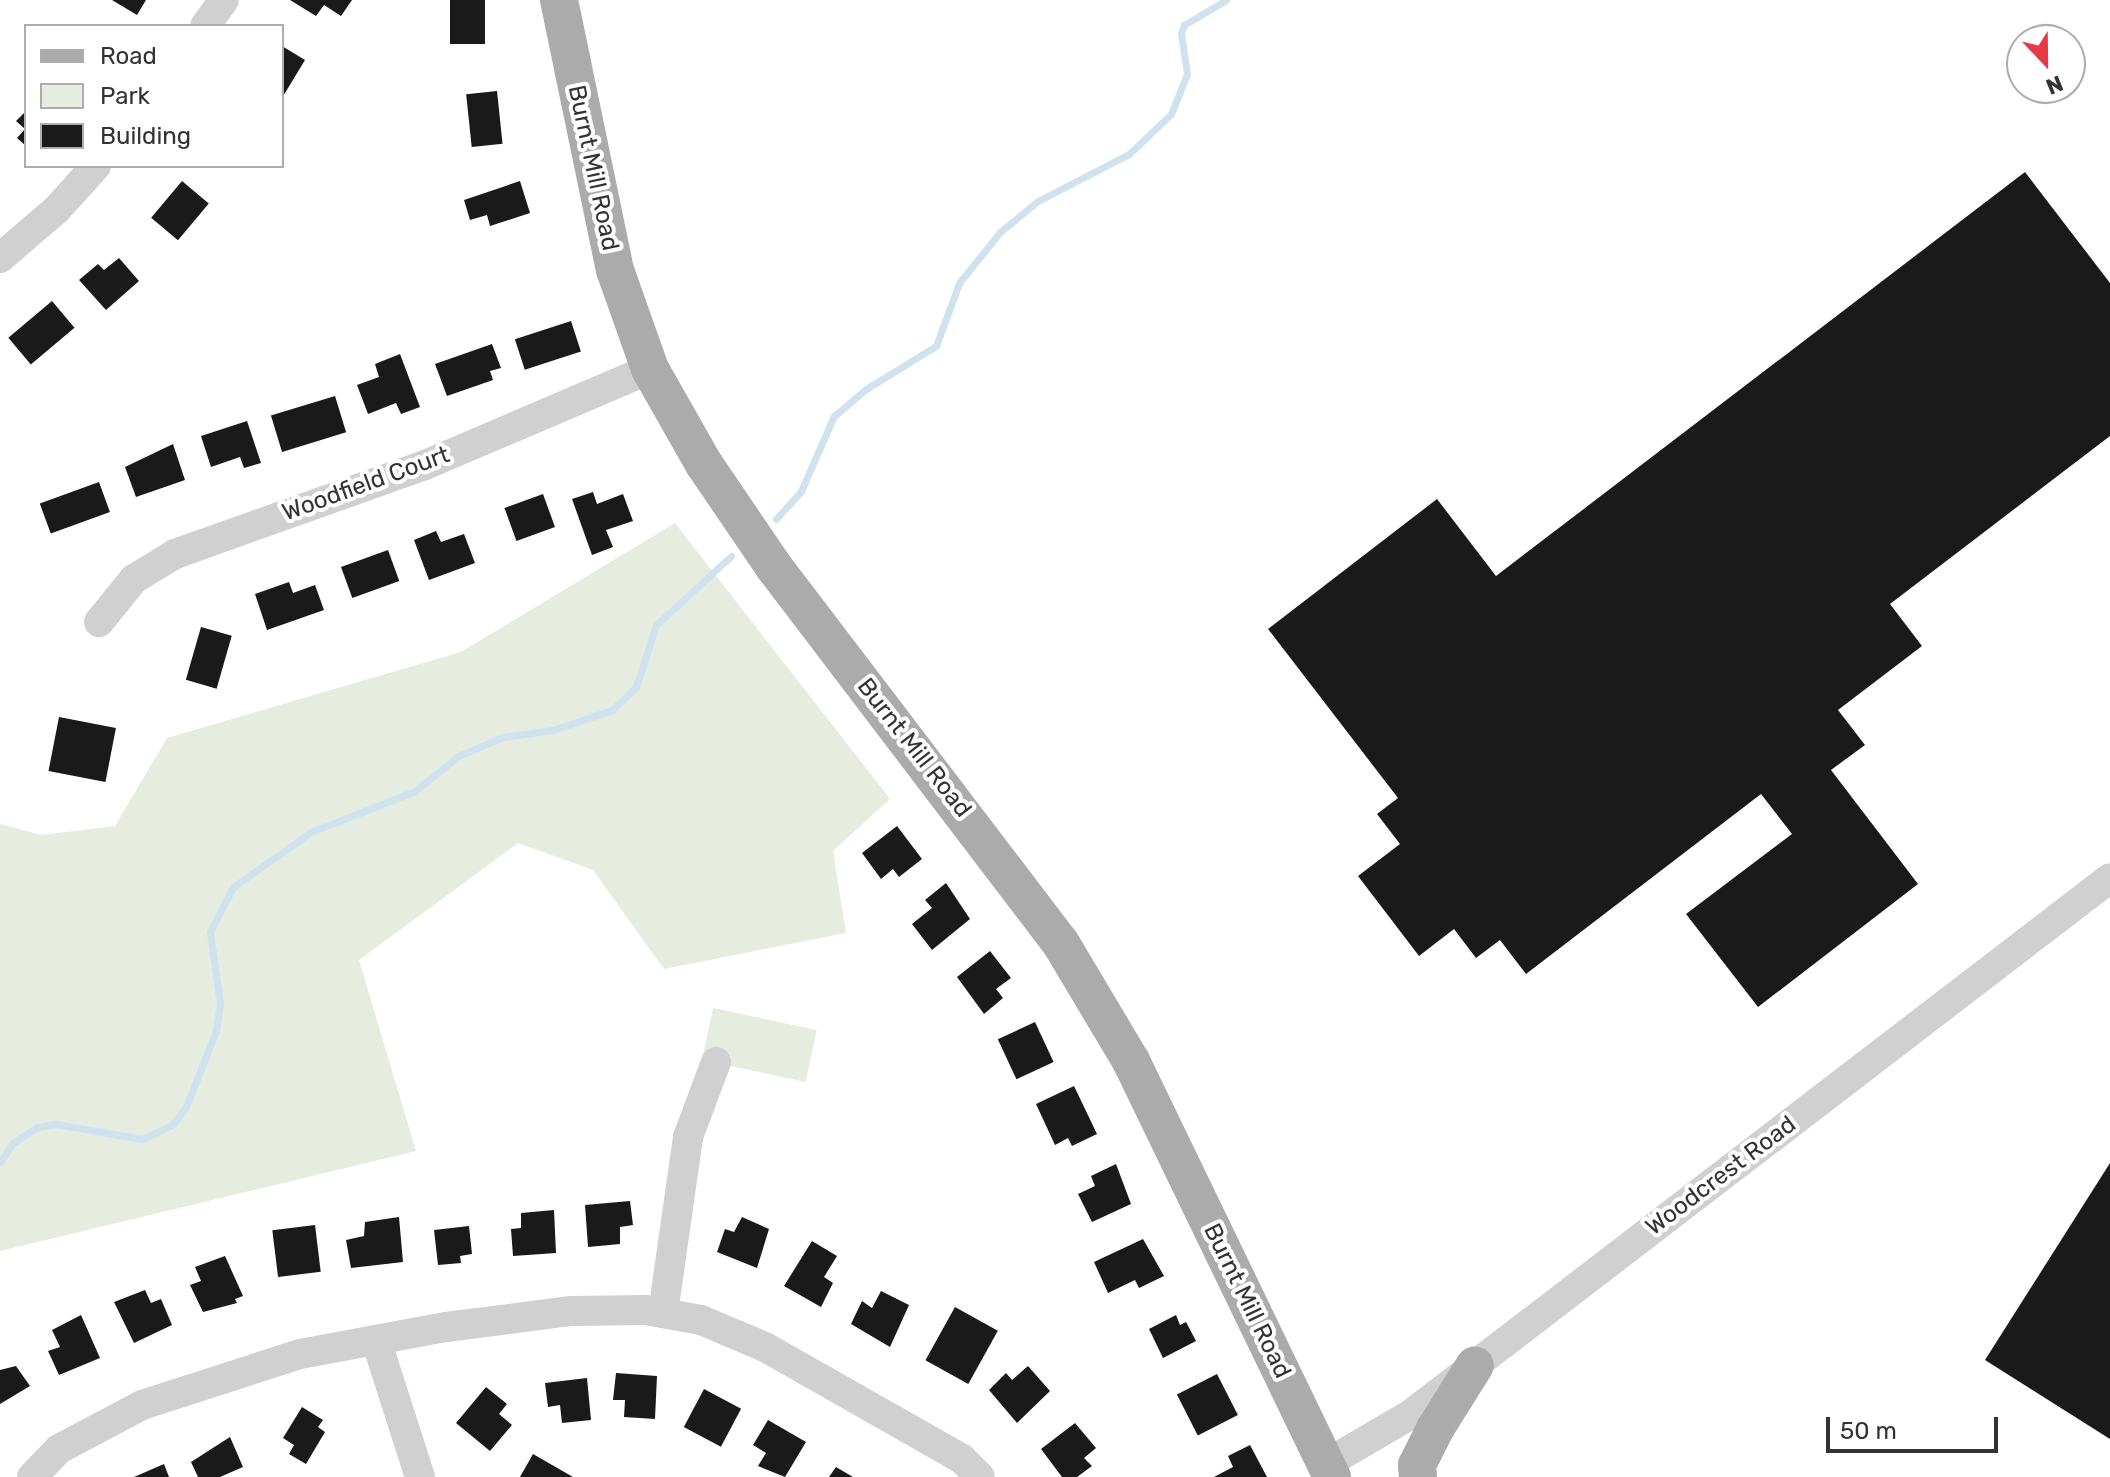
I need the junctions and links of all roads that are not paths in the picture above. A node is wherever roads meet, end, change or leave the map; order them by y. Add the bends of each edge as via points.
1 (224, 0) edge
2 (559, 0) edge
3 (206, 24) edge
4 (94, 168) edge
5 (0, 258) edge
6 (650, 369) junction
7 (99, 622) dead end
8 (2110, 878) edge
9 (716, 1062) dead end
10 (663, 1313) junction
11 (376, 1340) junction
12 (1475, 1365) junction
13 (1329, 1471) edge
14 (32, 1477) edge
15 (420, 1477) edge
16 (980, 1477) edge
17 (1418, 1477) edge

1 - 3 street
2 - 6 main road, Burnt Mill Road via 615,270
4 - 5 street
6 - 7 street, Woodfield Court via 425,465 175,554 134,579
6 - 13 main road, Burnt Mill Road via 704,464 774,567 1060,942 1131,1061
8 - 12 street, Woodcrest Road
9 - 10 street via 688,1137
10 - 11 street via 571,1311
10 - 16 street via 701,1320 765,1347 962,1459
11 - 14 street via 300,1354 142,1405 59,1449
11 - 15 street
12 - 13 street, Woodcrest Road
12 - 17 main road via 1435,1429 1417,1465

